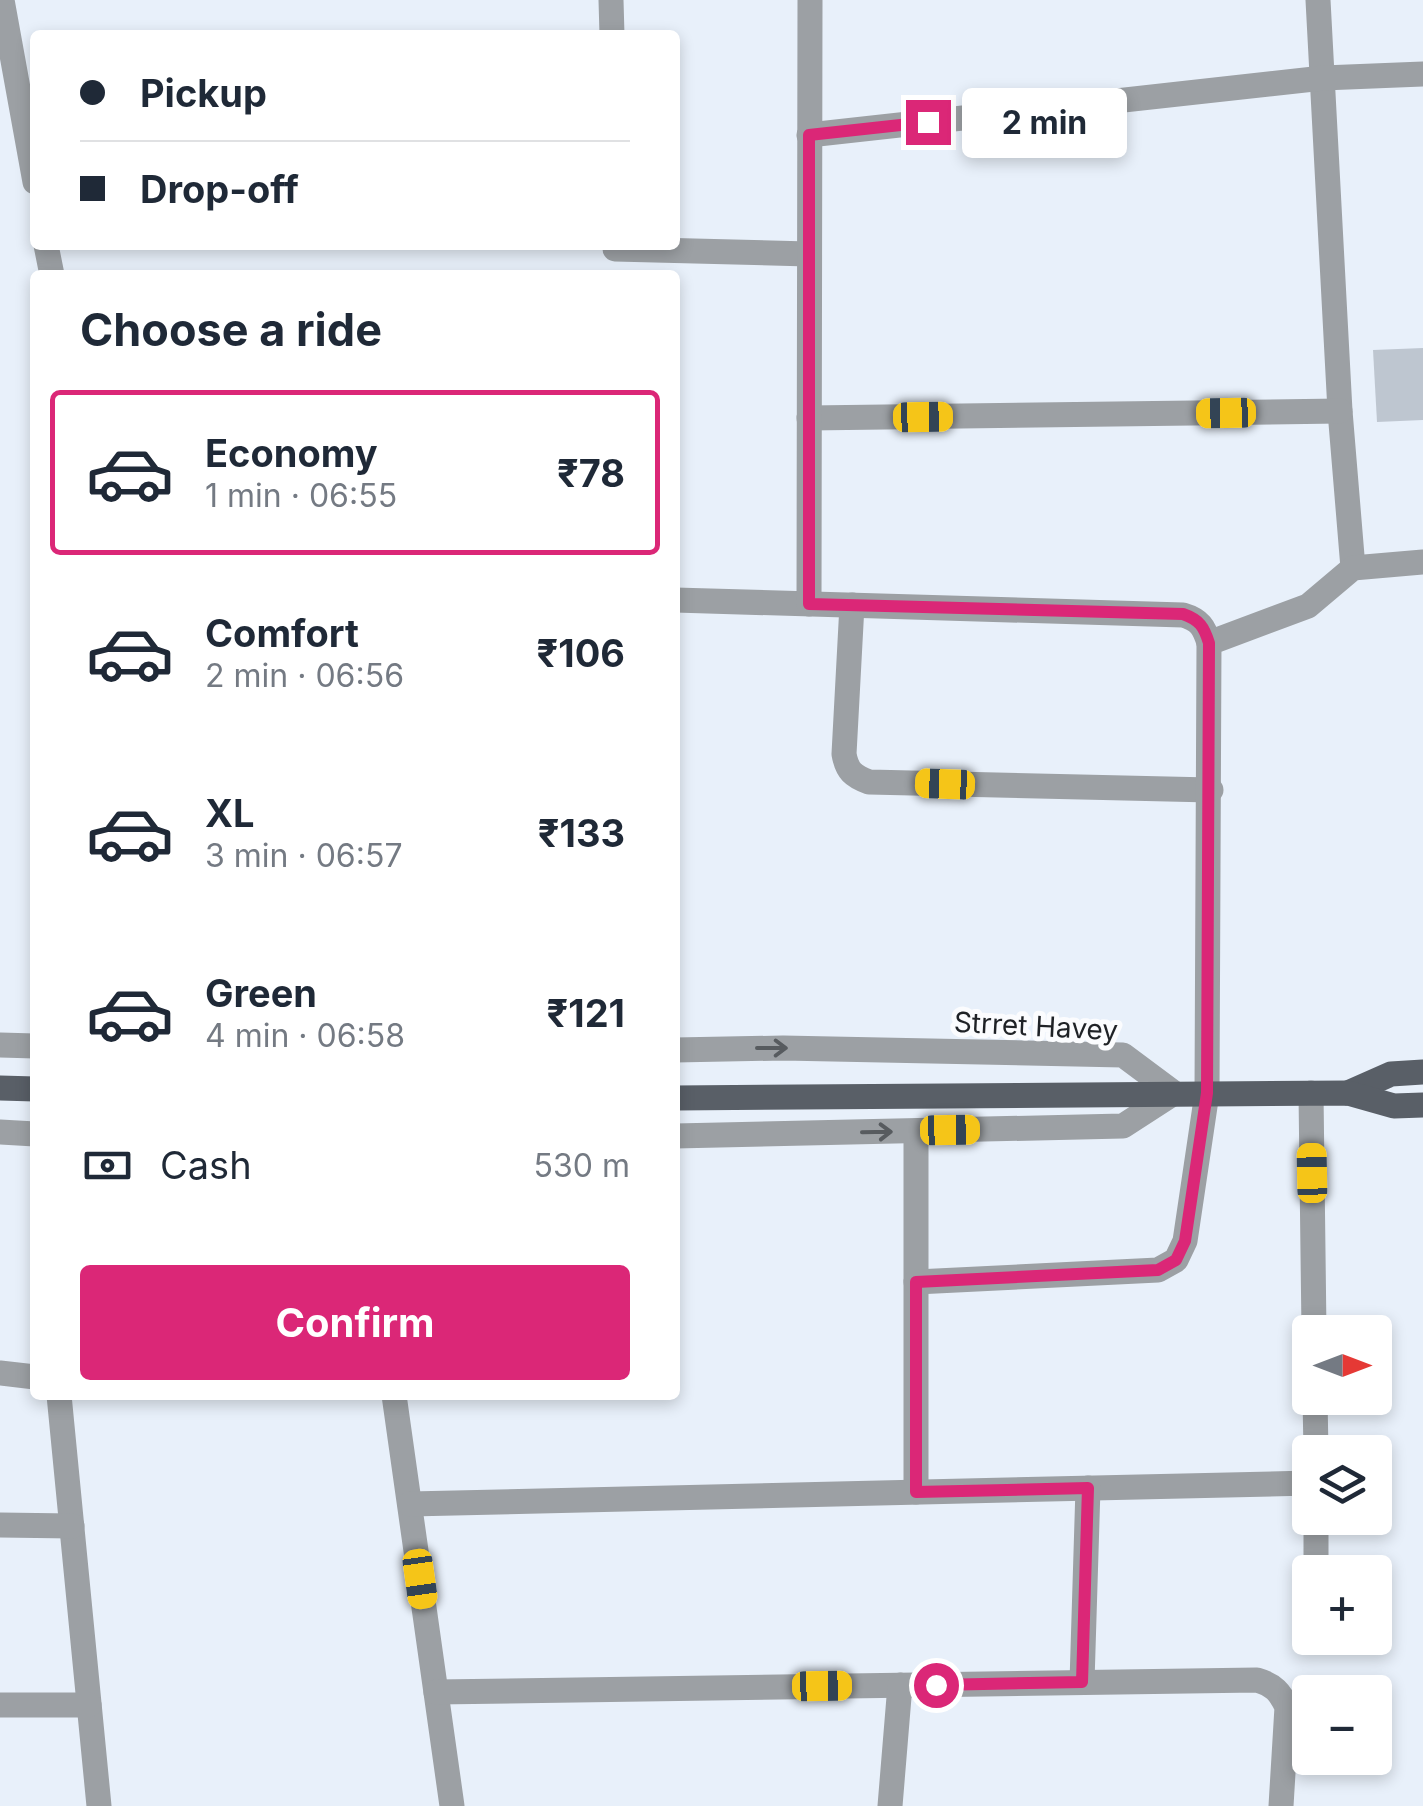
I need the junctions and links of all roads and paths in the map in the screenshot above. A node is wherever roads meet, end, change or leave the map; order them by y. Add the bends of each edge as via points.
1 (611, 0) edge
2 (810, 0) edge
3 (1318, 0) edge
4 (1, 3) edge
5 (612, 30) edge
6 (1423, 74) edge
7 (1322, 78) junction
8 (28, 99) edge
9 (809, 135) junction
10 (809, 254) junction
11 (615, 256) edge
12 (1340, 411) junction
13 (809, 418) junction
14 (1423, 562) edge
15 (1353, 568) junction
16 (680, 600) edge
17 (809, 604) junction
18 (852, 605) junction
19 (1209, 643) junction
20 (1210, 790) junction
21 (0, 1046) edge
22 (30, 1046) edge
23 (680, 1050) edge
24 (1423, 1072) edge
25 (0, 1088) edge
26 (30, 1089) edge
27 (1174, 1093) junction
28 (1207, 1093) junction
29 (1311, 1093) junction
30 (1348, 1093) junction
31 (680, 1098) edge
32 (1423, 1105) edge
33 (0, 1132) edge
34 (916, 1132) junction
35 (30, 1134) edge
36 (680, 1136) edge
37 (916, 1282) junction
38 (1314, 1315) edge
39 (0, 1373) edge
40 (30, 1376) edge
41 (59, 1400) edge
42 (395, 1400) edge
43 (1292, 1483) edge
44 (1088, 1488) junction
45 (916, 1492) junction
46 (410, 1504) junction
47 (0, 1525) edge
48 (72, 1526) junction
49 (1082, 1682) junction
50 (900, 1686) junction
51 (436, 1692) junction
52 (0, 1705) edge
53 (89, 1706) junction
54 (99, 1806) edge
55 (452, 1806) edge
56 (890, 1806) edge
57 (1281, 1806) edge

1 - 5 street
2 - 9 street
3 - 7 street
4 - 8 street
6 - 7 street
7 - 9 street
7 - 12 street
9 - 10 street
10 - 11 street
10 - 13 street
12 - 13 street
12 - 15 street
13 - 17 street
14 - 15 street
15 - 19 street via 1308,606
16 - 17 street
17 - 18 street
18 - 19 street via 1183,614 1204,627
18 - 20 street via 844,754 854,777
19 - 20 street
20 - 28 street
21 - 22 street
23 -> 27 street, Strret Havey via 1123,1055
24 - 30 main road via 1391,1074
25 - 26 main road
27 - 28 main road
27 - 31 main road
27 - 34 street via 1123,1126
28 - 29 main road
28 - 37 street via 1185,1241 1176,1260 1158,1270
29 - 30 main road
29 - 38 street
30 - 32 main road via 1394,1106
33 - 35 street
36 -> 34 street
34 - 37 street
37 - 45 street
39 - 40 street
41 - 48 street
42 - 46 street
43 - 44 street
44 - 45 street
44 - 49 street
45 - 46 street
46 - 51 street
47 - 48 street
48 - 53 street
49 - 50 street
49 - 57 street via 1270,1684 1287,1708
50 - 51 street
50 - 56 street
51 - 55 street
52 - 53 street
53 - 54 street

